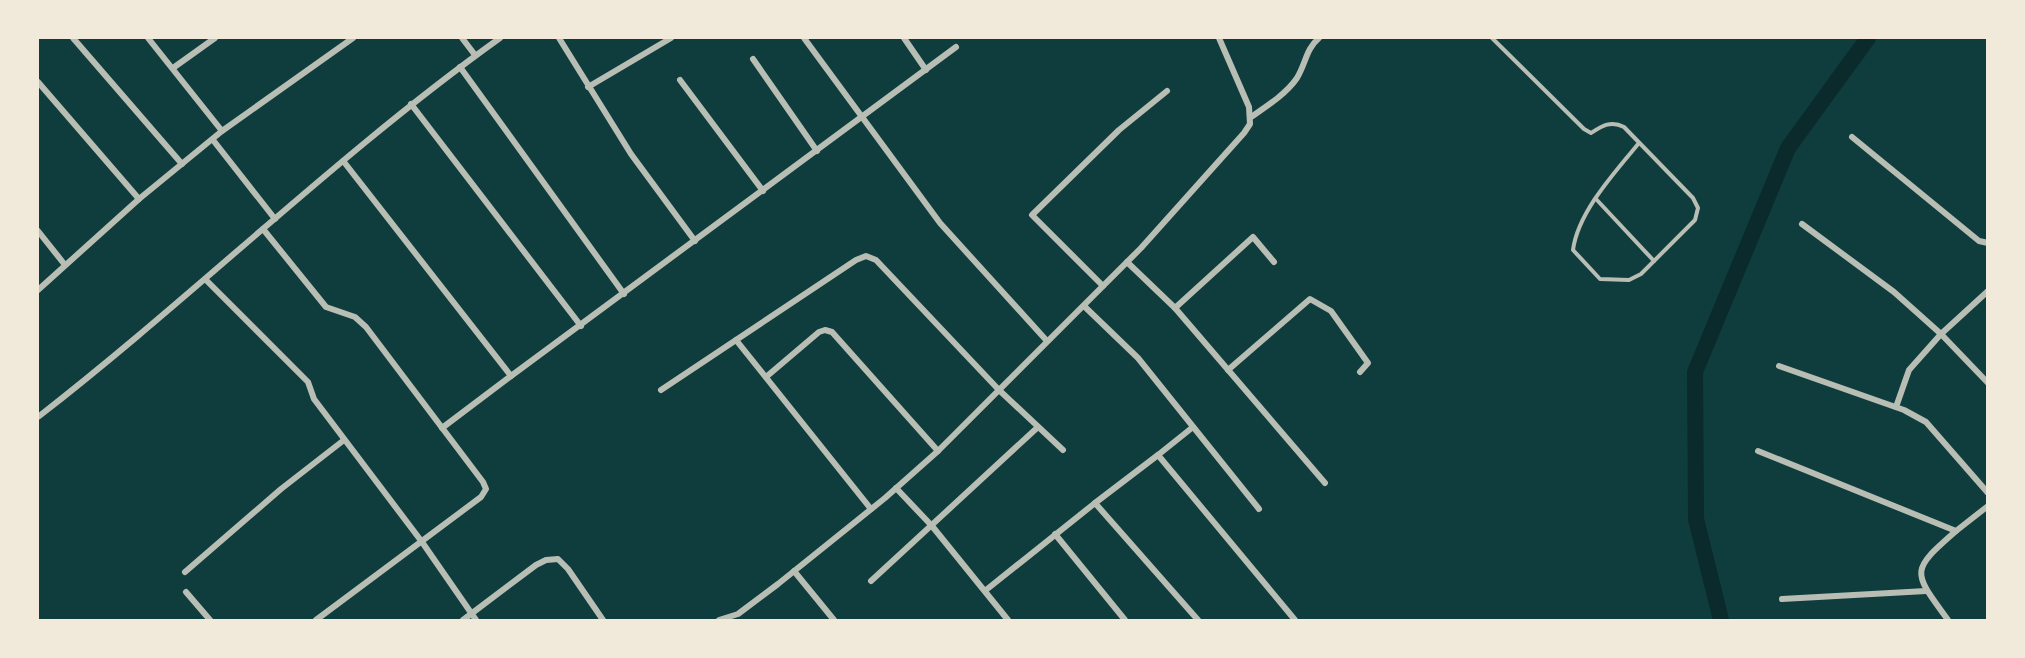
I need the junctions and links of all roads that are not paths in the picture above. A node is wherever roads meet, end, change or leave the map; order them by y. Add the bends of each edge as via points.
1 (74, 38) edge
2 (148, 38) edge
3 (215, 38) edge
4 (353, 38) edge
5 (462, 38) edge
6 (500, 38) edge
7 (559, 38) edge
8 (671, 38) edge
9 (804, 38) edge
10 (904, 38) edge
11 (1219, 38) edge
12 (1319, 38) edge
13 (1492, 38) edge
14 (956, 47) dead end
15 (475, 55) junction
16 (753, 59) dead end
17 (460, 67) junction
18 (173, 68) junction
19 (926, 70) junction
20 (681, 80) dead end
21 (38, 82) edge
22 (588, 87) junction
23 (1167, 91) dead end
24 (411, 104) junction
25 (863, 117) junction
26 (1251, 117) junction
27 (222, 131) junction
28 (1852, 137) dead end
29 (213, 140) junction
30 (1639, 143) junction
31 (817, 151) junction
32 (344, 162) junction
33 (182, 164) junction
34 (763, 191) junction
35 (140, 199) junction
36 (1596, 199) junction
37 (275, 219) junction
38 (1802, 224) dead end
39 (263, 229) junction
40 (38, 231) edge
41 (695, 241) junction
42 (1988, 243) edge
43 (1654, 261) junction
44 (1127, 262) junction
45 (1274, 262) dead end
46 (65, 265) junction
47 (206, 280) junction
48 (1103, 286) junction
49 (38, 290) edge
50 (1988, 291) edge
51 (624, 294) junction
52 (1084, 306) junction
53 (1175, 308) junction
54 (580, 326) junction
55 (1941, 334) junction
56 (736, 340) junction
57 (1047, 341) junction
58 (1779, 366) dead end
59 (1228, 370) junction
60 (1360, 372) dead end
61 (511, 376) junction
62 (766, 377) junction
63 (1988, 383) edge
64 (661, 390) dead end
65 (999, 390) junction
66 (1896, 407) junction
67 (38, 417) edge
68 (1038, 427) junction
69 (1193, 427) junction
70 (442, 428) junction
71 (344, 440) junction
72 (1064, 450) dead end
73 (938, 451) junction
74 (1758, 451) dead end
75 (1158, 455) junction
76 (1324, 483) dead end
77 (896, 488) junction
78 (1988, 493) edge
79 (1095, 503) junction
80 (1988, 506) edge
81 (870, 509) junction
82 (1259, 509) dead end
83 (932, 526) junction
84 (1956, 531) junction
85 (1055, 534) junction
86 (422, 542) junction
87 (794, 571) junction
88 (185, 572) dead end
89 (871, 581) dead end
90 (986, 590) junction
91 (1926, 591) junction
92 (186, 592) dead end
93 (1782, 599) dead end
94 (472, 614) junction
95 (728, 620) edge
96 (210, 621) edge
97 (316, 621) edge
98 (463, 621) edge
99 (476, 621) edge
100 (603, 621) edge
101 (719, 621) edge
102 (834, 621) edge
103 (1008, 621) edge
104 (1125, 621) edge
105 (1198, 621) edge
106 (1294, 621) edge
107 (1948, 621) edge

1 - 33 street
2 - 18 street
3 - 18 street
4 - 27 street
5 - 15 street
6 - 15 street
7 - 22 street
8 - 22 street
9 - 25 street
10 - 19 street
11 - 26 street
12 - 26 street via 1306,53 1295,80
13 - 30 lane via 1584,129 1591,133 1617,123
14 - 19 street
15 - 17 street
16 - 31 street
17 - 24 street
17 - 51 street
18 - 27 street
19 - 25 street
20 - 34 street
21 - 35 street
22 - 41 street
23 - 48 street via 1119,130 1032,216
24 - 32 street
24 - 54 street
25 - 31 street
25 - 57 street via 940,223
26 - 44 street via 1244,133
27 - 29 street
28 - 42 street via 1979,241
29 - 33 street
29 - 37 street
30 - 36 lane
30 - 43 lane via 1693,198 1698,208 1695,220
31 - 34 street
32 - 37 street
32 - 61 street
33 - 35 street
34 - 41 street
35 - 46 street
36 - 43 lane
36 - 43 lane via 1575,237 1574,250 1587,266 1600,279 1629,280
37 - 39 street
38 - 55 street via 1894,292
39 - 47 street
39 - 70 street via 326,307 355,317 366,327
40 - 46 street
41 - 51 street
44 - 48 street
44 - 53 street
45 - 53 street via 1253,237
46 - 49 street
47 - 67 street
47 - 71 street via 308,382 314,399
48 - 52 street
50 - 55 street
51 - 54 street
52 - 57 street
52 - 69 street via 1138,358
53 - 59 street
54 - 61 street
55 - 63 street
55 - 66 street via 1909,370
56 - 62 street
56 - 64 street
56 - 65 street via 866,256 876,260
57 - 65 street
58 - 66 street
59 - 60 street via 1310,299 1331,311 1368,363
59 - 76 street
61 - 70 street
62 - 73 street via 819,332 832,332
62 - 81 street
65 - 68 street
65 - 73 street
66 - 78 street via 1926,422
68 - 72 street
68 - 83 street
69 - 75 street
69 - 82 street
70 - 86 street via 486,489
71 - 86 street
71 - 88 street
73 - 77 street
74 - 84 street
75 - 79 street
75 - 106 street
77 - 81 street
77 - 83 street
79 - 85 street
79 - 105 street
80 - 84 street
81 - 87 street
83 - 89 street
83 - 90 street
84 - 91 street via 1925,558 1920,572
85 - 90 street
85 - 104 street
86 - 94 street
86 - 97 street
87 - 95 street
87 - 102 street
90 - 103 street
91 - 93 street
91 - 107 street
92 - 96 street
94 - 98 street
94 - 99 street
94 - 100 street via 536,565 558,559
95 - 101 street

